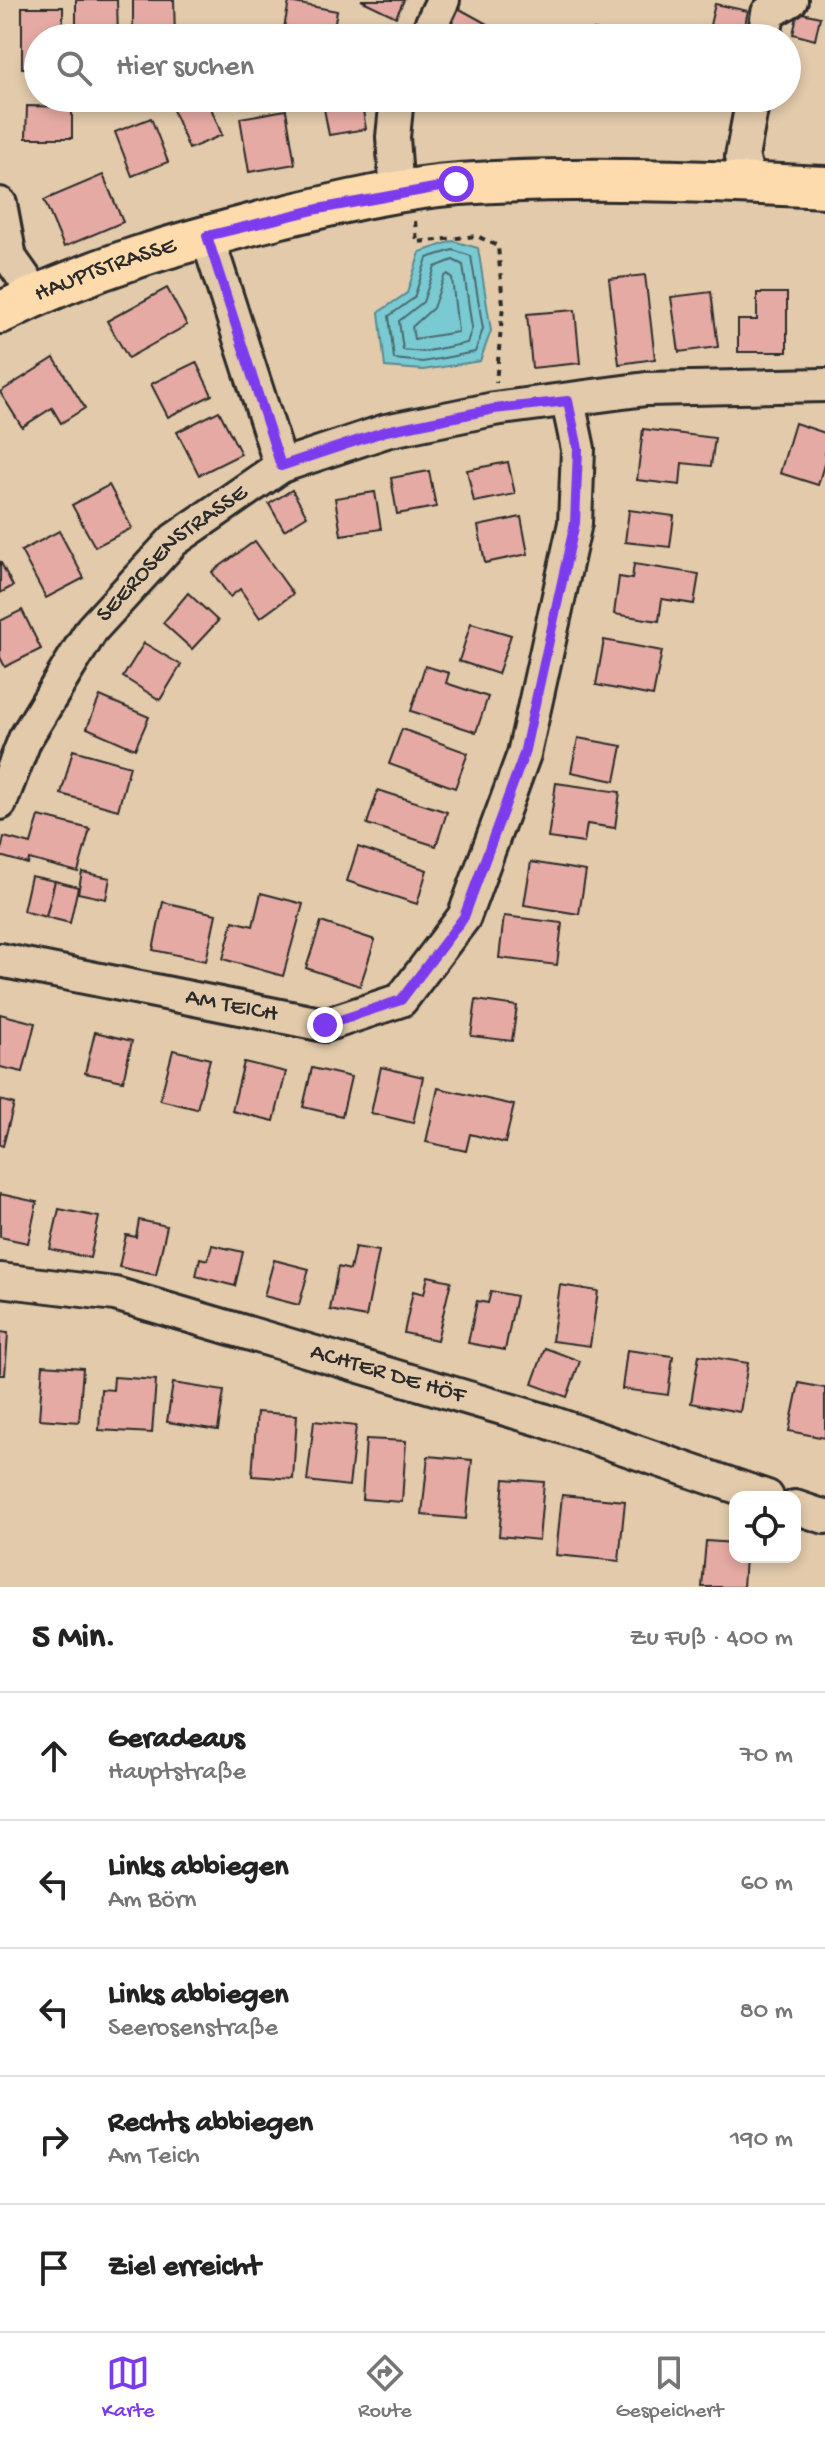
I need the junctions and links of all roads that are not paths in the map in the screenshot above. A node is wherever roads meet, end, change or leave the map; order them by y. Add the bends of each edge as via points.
1 (443, 0) edge
2 (791, 0) edge
3 (432, 24) edge
4 (766, 24) edge
5 (396, 112) edge
6 (750, 112) edge
7 (751, 184) junction
8 (825, 187) edge
9 (405, 203) junction
10 (0, 204) edge
11 (207, 236) junction
12 (36, 295) junction
13 (0, 313) edge
14 (825, 385) edge
15 (568, 401) junction
16 (281, 466) junction
17 (12, 734) edge
18 (0, 803) edge
19 (0, 960) edge
20 (0, 1280) edge
21 (750, 1491) edge
22 (801, 1509) edge
23 (825, 1517) edge

1 - 3 street
2 - 4 street via 768,13
5 - 9 street via 393,137
6 - 7 street via 742,157
7 - 8 main road, HAUPTSTRASSE
7 - 9 main road, HAUPTSTRASSE via 641,179 456,184
9 - 11 main road, HAUPTSTRASSE
10 - 12 street via 10,258
11 - 12 main road, HAUPTSTRASSE via 125,258
11 - 16 street
12 - 13 main road, HAUPTSTRASSE
14 - 15 street, SEEROSENSTRASSE via 646,389
15 - 16 street, SEEROSENSTRASSE via 494,409 386,431
15 - 19 street, AM TEICH via 578,449 575,523 524,754 464,917 401,1000 325,1025
16 - 17 street, SEEROSENSTRASSE via 174,540 92,629
17 - 18 street, SEEROSENSTRASSE
20 - 21 street, ACHTER DE HÖF via 115,1294 543,1420
22 - 23 street

